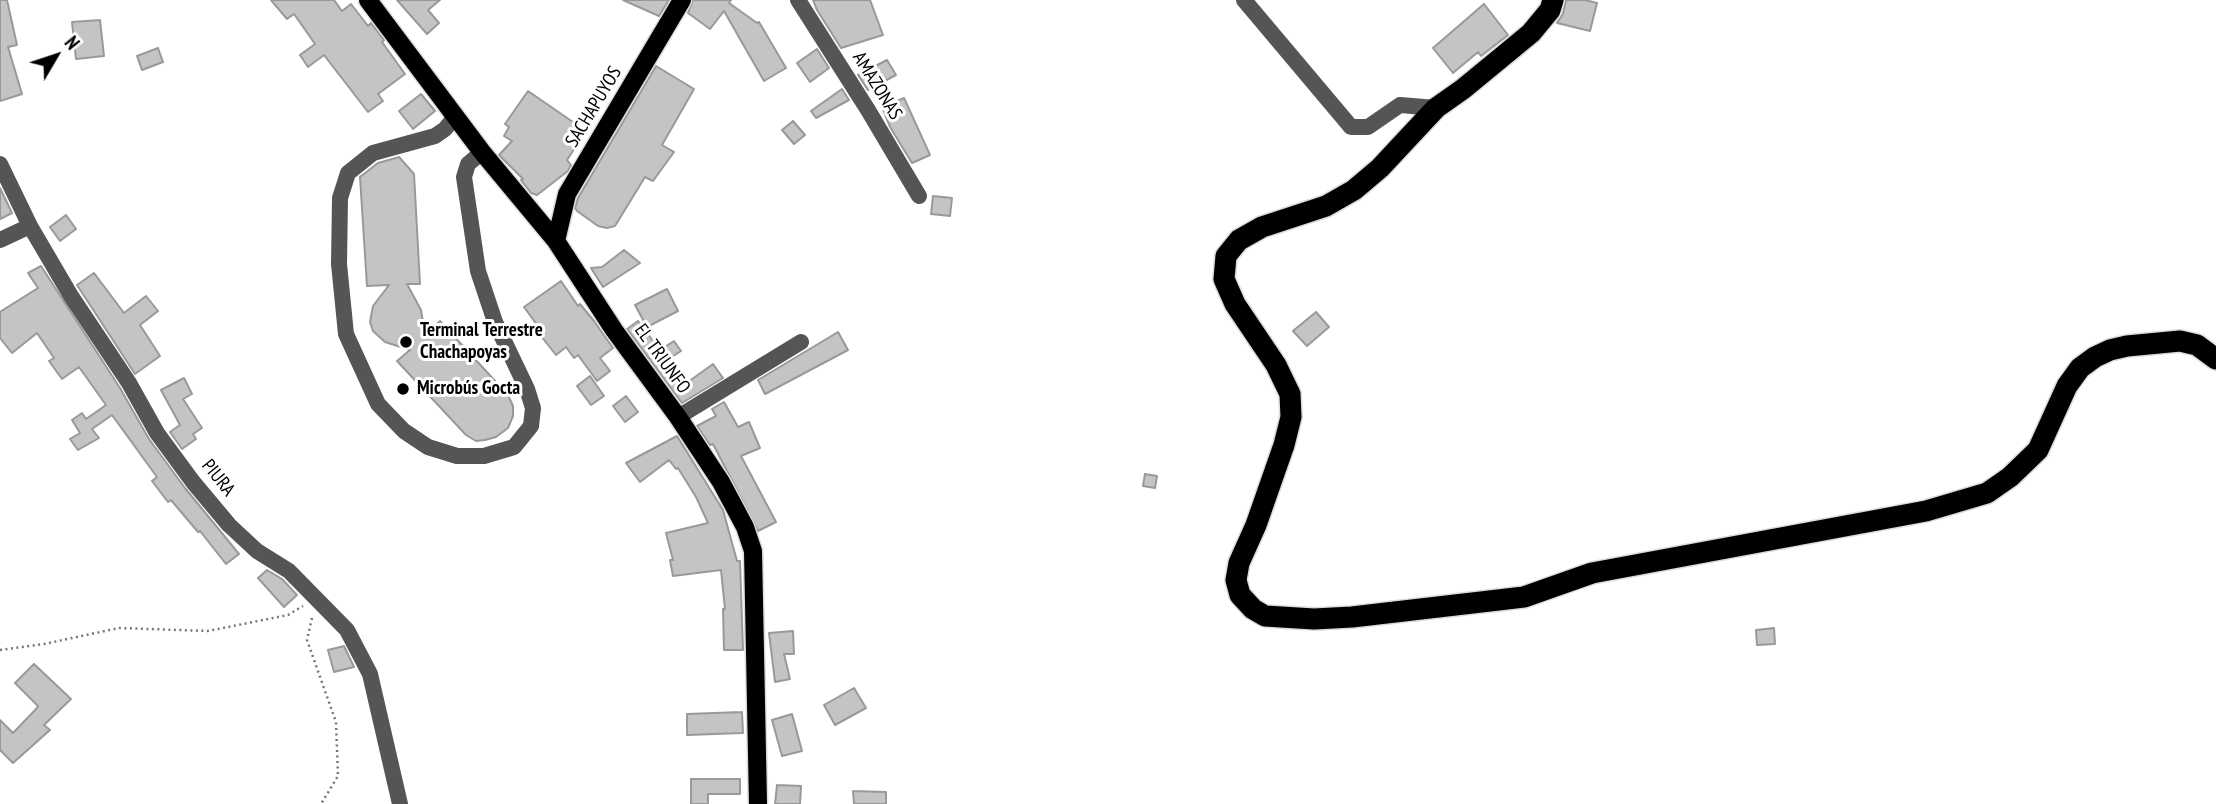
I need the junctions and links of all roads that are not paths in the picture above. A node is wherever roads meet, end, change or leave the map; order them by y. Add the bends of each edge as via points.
1 (368, 0) edge
2 (682, 0) edge
3 (798, 0) edge
4 (1244, 0) edge
5 (1553, 0) edge
6 (1436, 108) junction
7 (456, 117) junction
8 (482, 152) junction
9 (0, 164) edge
10 (919, 196) dead end
11 (30, 226) junction
12 (0, 240) edge
13 (556, 240) junction
14 (801, 342) dead end
15 (2216, 359) edge
16 (678, 417) junction
17 (400, 804) edge
18 (758, 804) edge

1 - 7 main road, EL TRIUNFO
2 - 13 main road, SACHAPUYOS via 567,194
3 - 10 street, AMAZONAS
4 - 6 street via 1350,127 1368,127 1401,105
5 - 6 highway via 1531,33
6 - 15 highway via 1354,190 1326,206 1262,227 1239,240 1226,256 1223,279 1290,394 1291,417 1284,445 1236,580 1240,595 1265,616 1352,617 1524,597 1592,573 1939,508 1987,492 2038,450 2067,386 2095,357 2127,346 2180,341 2197,345
7 - 8 main road, EL TRIUNFO
7 - 8 street via 435,136 373,153 348,173 341,198 339,264 345,334 378,404 428,447 457,456 484,456 514,447 531,426 533,408 478,271 464,177 468,164
8 - 13 main road, EL TRIUNFO
9 - 11 street, PIURA
11 - 12 street
11 - 17 street, PIURA via 157,433 193,482 229,525 257,551 289,571 347,630 370,674
13 - 16 main road, EL TRIUNFO
14 - 16 street
16 - 18 main road, EL TRIUNFO via 721,482 753,551

